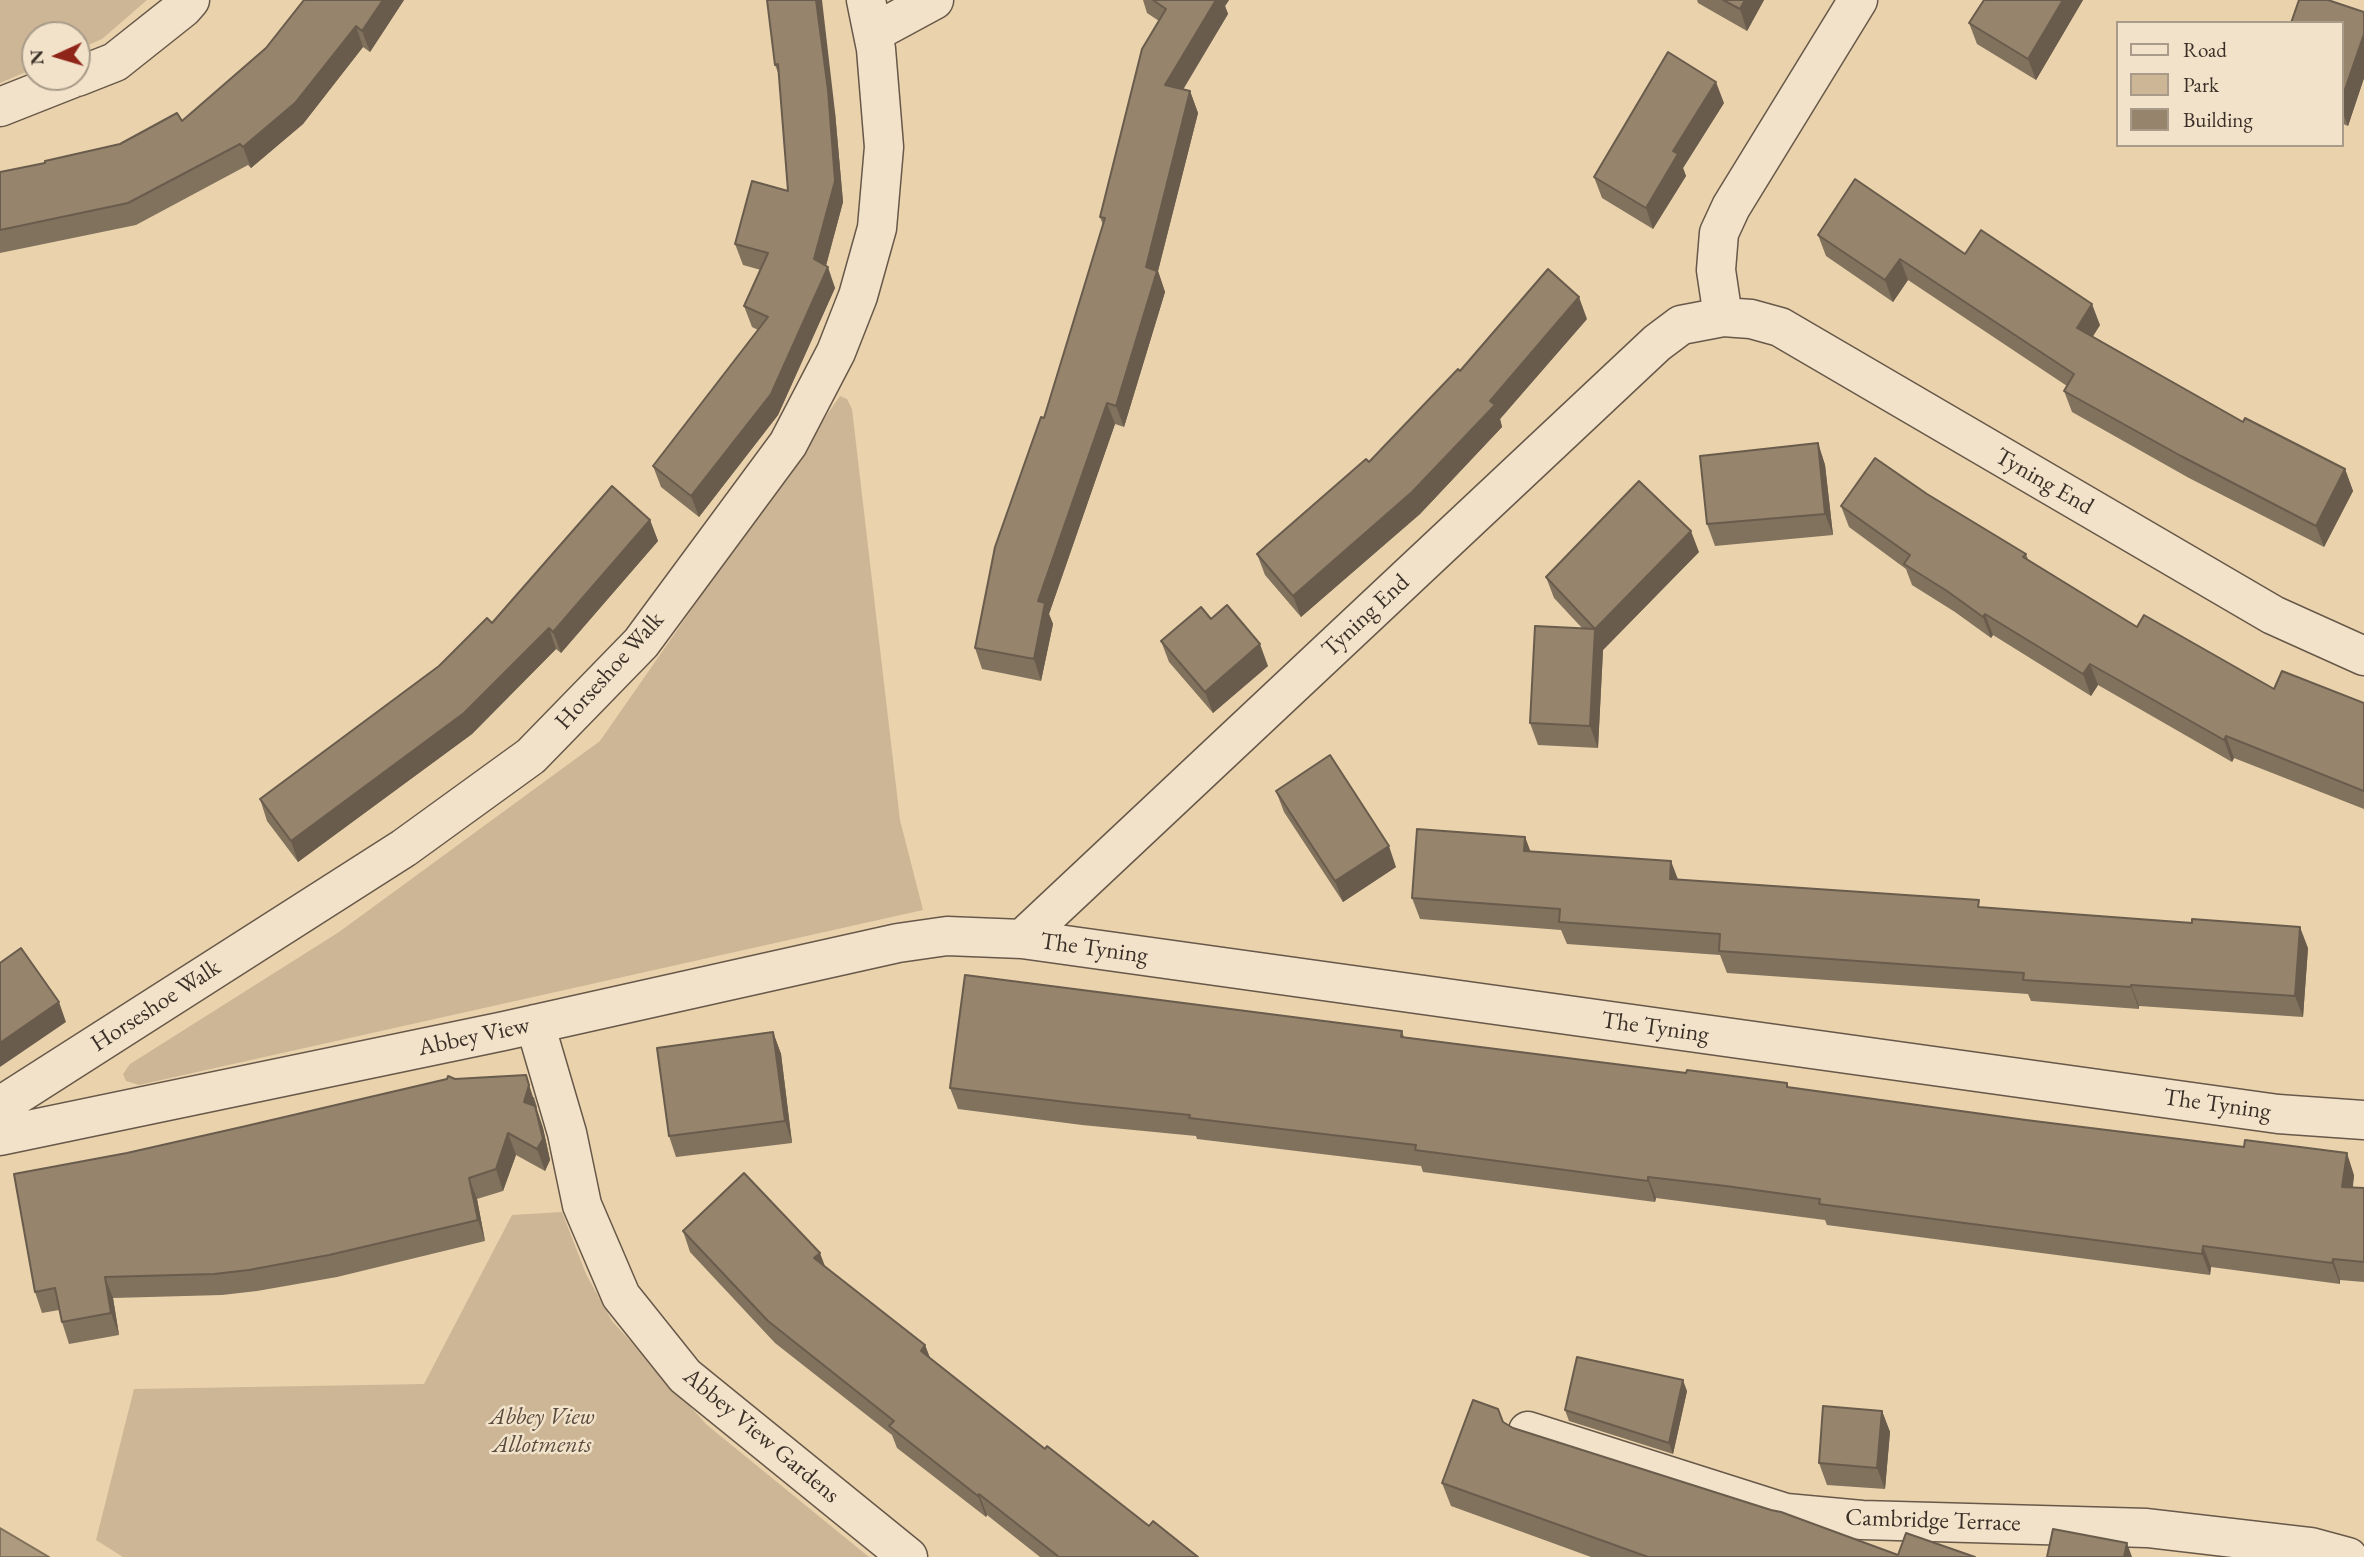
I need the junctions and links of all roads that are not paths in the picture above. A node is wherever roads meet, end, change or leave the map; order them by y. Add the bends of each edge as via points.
1 (190, 0) edge
2 (934, 0) edge
3 (1858, 0) edge
4 (870, 16) edge
5 (91, 71) edge
6 (41, 91) edge
7 (0, 107) edge
8 (1723, 317) junction
9 (2364, 656) edge
10 (947, 936) joint
11 (1022, 939) junction
12 (535, 1024) junction
13 (0, 1106) edge
14 (2364, 1120) edge
15 (0, 1136) edge
16 (1528, 1431) edge
17 (2364, 1538) edge
18 (908, 1557) edge
19 (2348, 1557) edge

1 - 5 street via 115,62
2 - 4 street
3 - 8 street via 1720,233 1716,270
4 - 13 street, Horseshoe Walk via 884,147 877,228 858,296 836,352 788,443 641,643 531,756 404,848
6 - 7 street
8 - 9 street, Tyning End via 1780,327 2273,615
8 - 11 street, Tyning End via 1681,325 1657,343
10 - 11 street, The Tyning
10 - 12 street, Abbey View
11 - 14 street, The Tyning via 2278,1114
12 - 15 street, Abbey View
12 - 18 street, Abbey View Gardens via 567,1133 582,1205 621,1296 685,1376
16 - 19 street, Cambridge Terrace via 1786,1513 1862,1520 2147,1528 2311,1547
17 - 19 street

